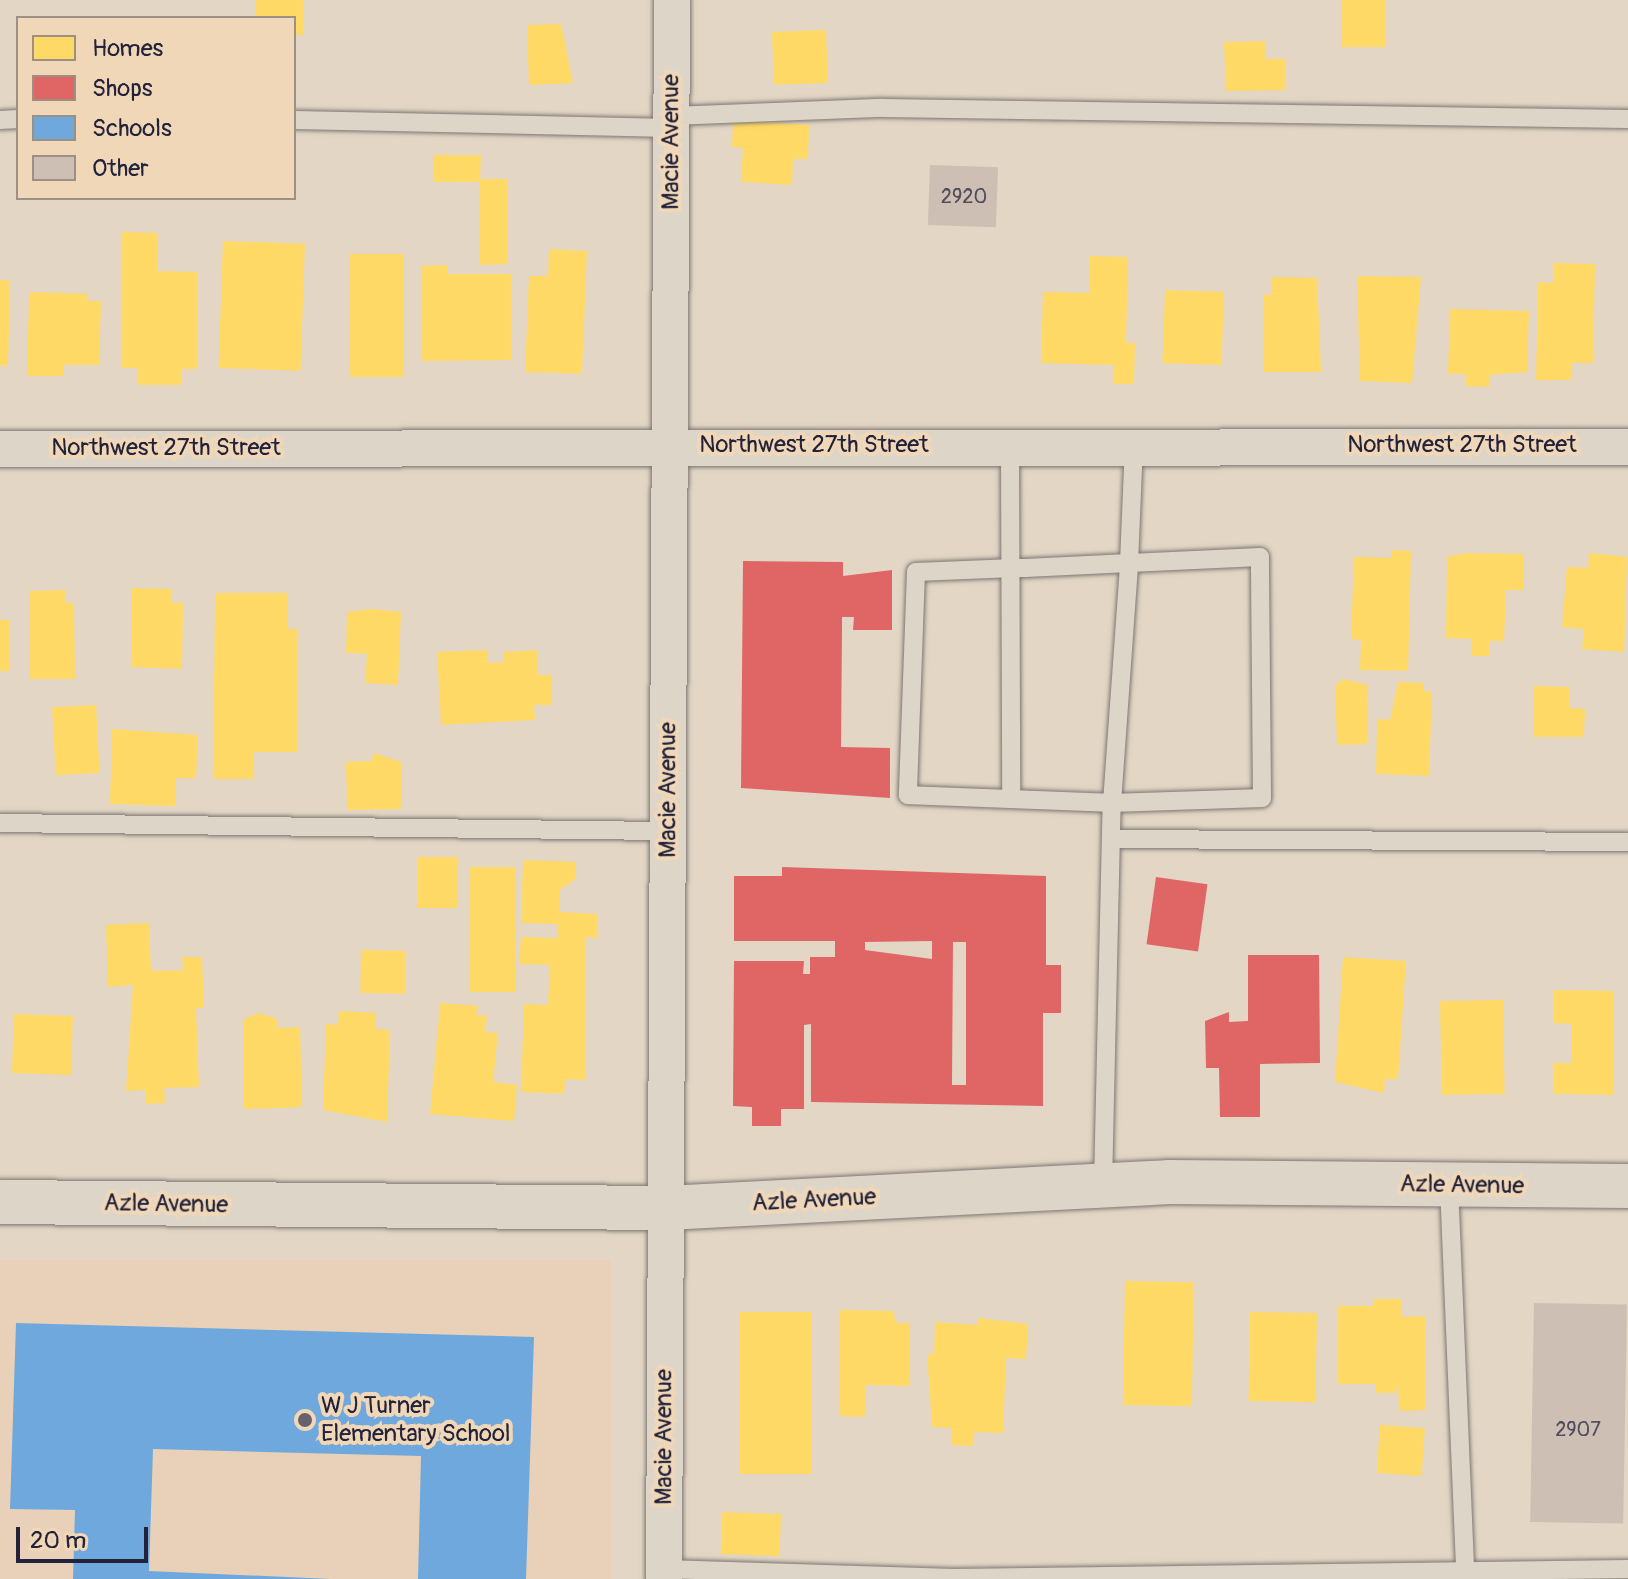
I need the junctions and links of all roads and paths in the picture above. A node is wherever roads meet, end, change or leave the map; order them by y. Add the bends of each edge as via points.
1 (672, 0) edge
2 (1628, 119) edge
3 (296, 120) edge
4 (671, 122) junction
5 (1134, 444) junction
6 (1010, 445) junction
7 (669, 446) junction
8 (1628, 447) edge
9 (0, 449) edge
10 (1129, 563) junction
11 (1014, 568) junction
12 (1011, 799) junction
13 (1112, 803) junction
14 (0, 823) edge
15 (668, 831) junction
16 (1111, 839) junction
17 (1628, 842) edge
18 (1103, 1185) junction
19 (1449, 1185) junction
20 (1628, 1186) edge
21 (0, 1202) edge
22 (666, 1208) junction
23 (1628, 1569) edge
24 (1465, 1570) junction
25 (664, 1574) edge

1 - 4 street, Macie Avenue
2 - 4 lane via 883,108
3 - 4 lane
4 - 7 street, Macie Avenue
5 - 6 street, Northwest 27th Street
5 - 8 street, Northwest 27th Street
5 - 10 lane
6 - 7 street, Northwest 27th Street
6 - 11 lane
7 - 9 street, Northwest 27th Street
7 - 15 street, Macie Avenue
10 - 11 lane
10 - 13 lane
10 - 13 lane via 1260,557 1262,798
11 - 12 lane
11 - 12 lane via 916,572 908,795
12 - 13 lane
13 - 16 lane
14 - 15 lane
15 - 22 street, Macie Avenue
16 - 17 lane
16 - 18 lane
18 - 19 main road, Azle Avenue
18 - 22 main road, Azle Avenue
19 - 20 main road, Azle Avenue
19 - 24 lane
21 - 22 main road, Azle Avenue
22 - 25 street, Macie Avenue
23 - 24 lane
24 - 25 lane via 954,1578

